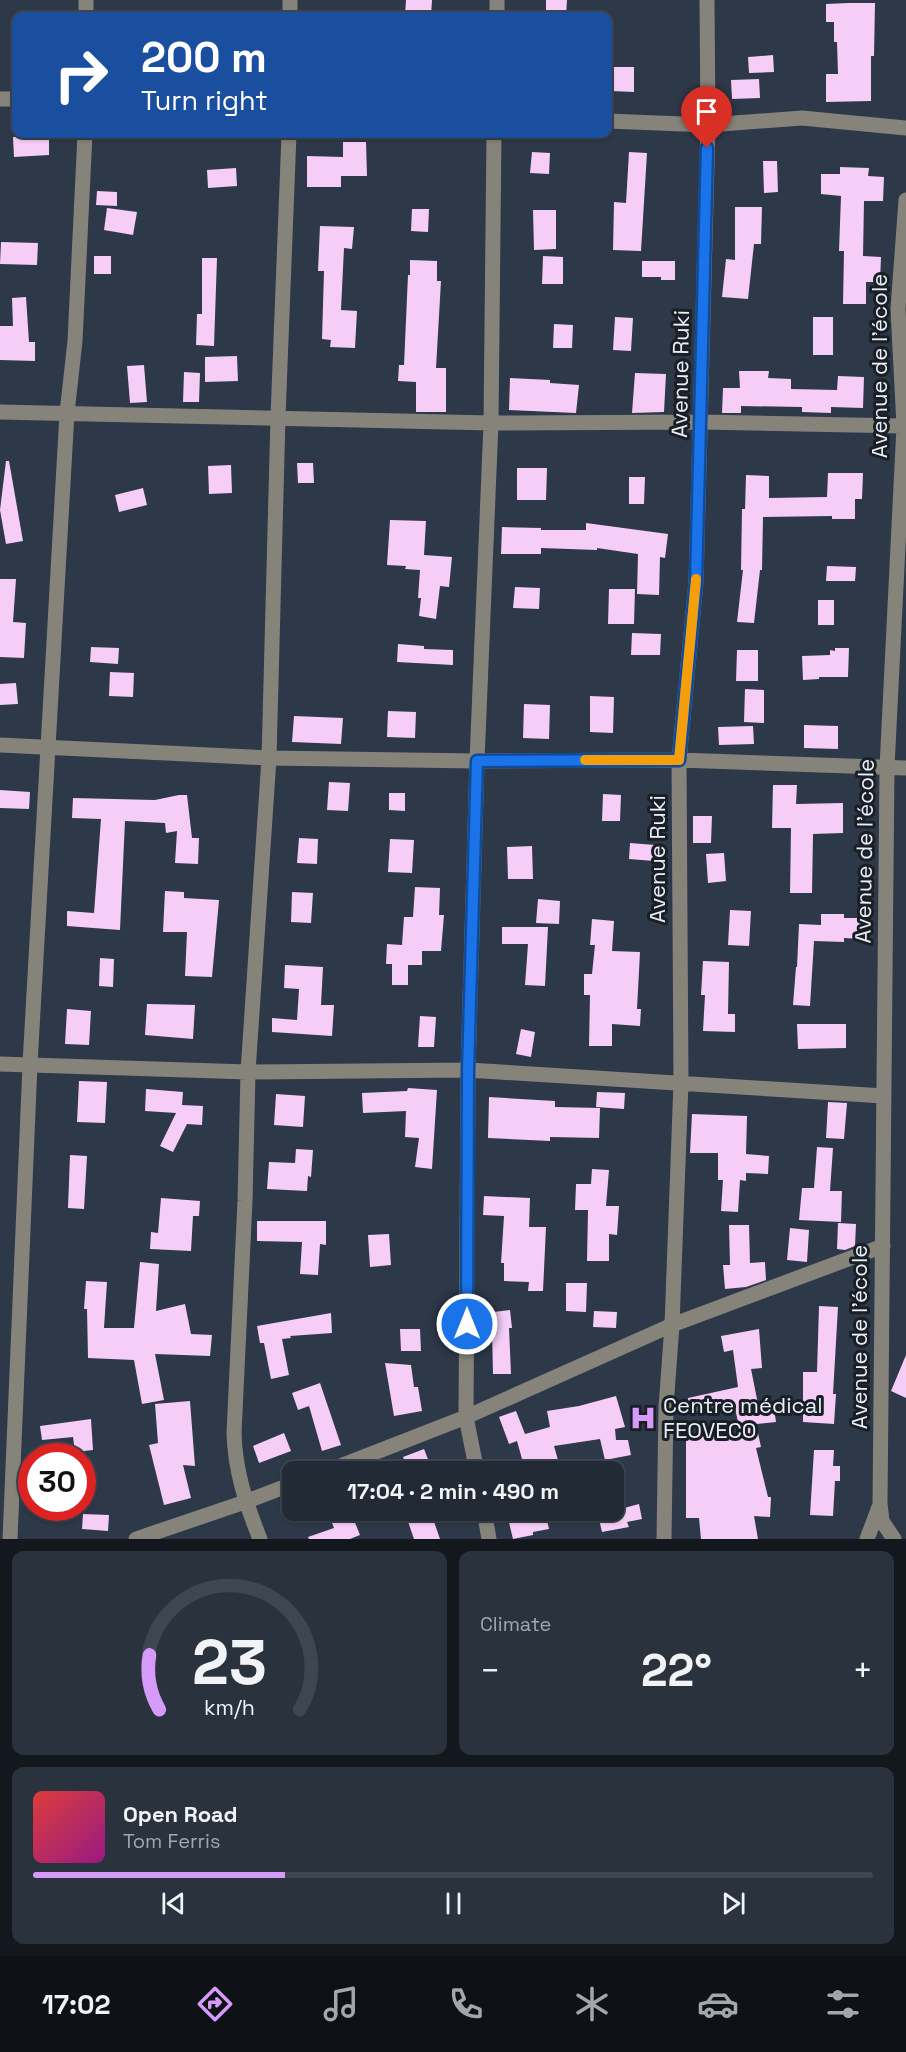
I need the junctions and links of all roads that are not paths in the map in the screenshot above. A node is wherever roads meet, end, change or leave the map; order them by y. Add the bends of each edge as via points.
1 (707, 0) edge
2 (612, 121) edge
3 (708, 125) junction
4 (906, 128) edge
5 (85, 138) edge
6 (289, 138) edge
7 (494, 138) edge
8 (906, 200) edge
9 (902, 312) edge
10 (0, 412) edge
11 (67, 414) junction
12 (278, 417) junction
13 (701, 422) junction
14 (491, 423) junction
15 (904, 426) junction
16 (0, 745) edge
17 (48, 746) junction
18 (269, 758) junction
19 (679, 760) junction
20 (477, 761) junction
21 (887, 767) junction
22 (906, 768) edge
23 (0, 1064) edge
24 (30, 1065) junction
25 (468, 1070) junction
26 (248, 1072) junction
27 (681, 1082) junction
28 (884, 1096) junction
29 (882, 1246) junction
30 (672, 1325) junction
31 (466, 1417) junction
32 (353, 1461) edge
33 (475, 1461) edge
34 (282, 1488) edge
35 (245, 1502) junction
36 (880, 1504) junction
37 (486, 1521) edge
38 (10, 1539) edge
39 (136, 1539) edge
40 (261, 1539) edge
41 (489, 1539) edge
42 (664, 1539) edge
43 (867, 1539) edge
44 (894, 1539) edge

1 - 3 street, Avenue Ruki
2 - 3 street
3 - 4 street via 802,118
3 - 13 street, Avenue Ruki
5 - 11 street via 75,341
6 - 12 street
7 - 14 street
8 - 9 street, Avenue de l'école
9 - 15 street, Avenue de l'école
10 - 11 street
11 - 12 street
11 - 17 street
12 - 14 street
12 - 18 street
13 - 14 street
13 - 15 street
13 - 19 street, Avenue Ruki via 696,582
14 - 20 street
15 - 21 street, Avenue de l'école
16 - 17 street
17 - 18 street
17 - 24 street
18 - 20 street
18 - 26 street
19 - 20 street
19 - 21 street
19 - 27 street, Avenue Ruki
20 - 25 street
21 - 22 street
21 - 28 street, Avenue de l'école
23 - 24 street
24 - 26 street
24 - 38 street
25 - 26 street
25 - 27 street
25 - 31 street
26 - 35 street via 234,1433
27 - 28 street
27 - 30 street, Avenue Ruki
28 - 29 street, Avenue de l'école
29 - 30 street
29 - 36 street, Avenue de l'école
30 - 31 street
30 - 42 street, Avenue Ruki
31 - 32 street
31 - 33 street
34 - 35 street
35 - 39 street
35 - 40 street
36 - 43 street
36 - 44 street via 882,1521
37 - 41 street

